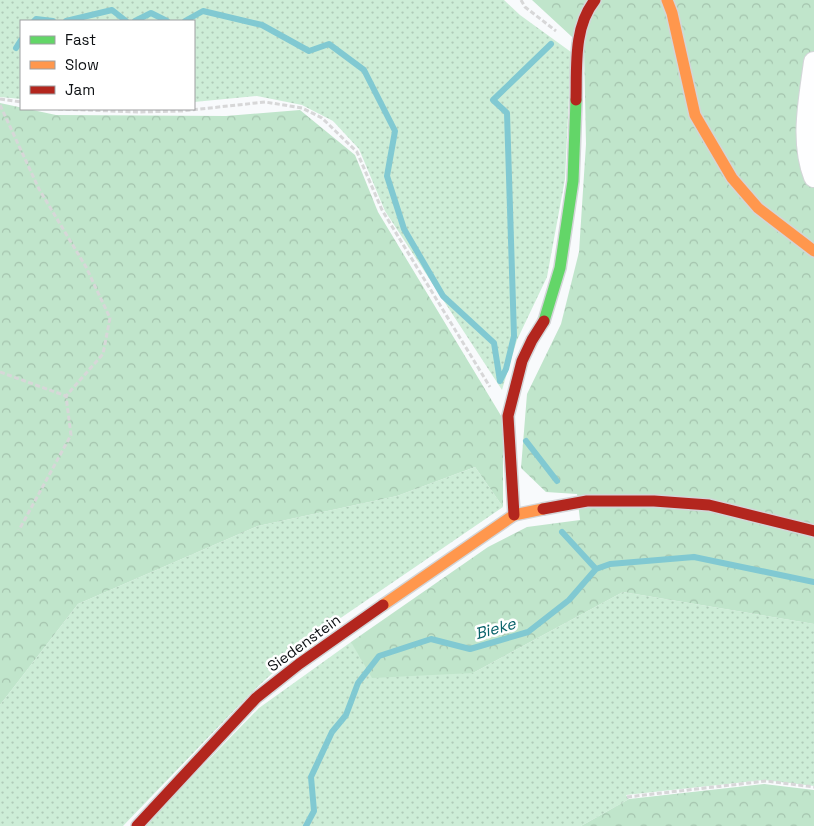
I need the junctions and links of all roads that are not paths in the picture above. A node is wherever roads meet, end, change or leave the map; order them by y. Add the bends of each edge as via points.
1 (595, 0) edge
2 (667, 0) edge
3 (814, 62) edge
4 (814, 177) edge
5 (814, 251) edge
6 (514, 515) junction
7 (814, 531) edge
8 (137, 826) edge

1 - 6 street via 581,28 578,50 573,181 560,268 544,320 522,361 508,416
2 - 5 street via 695,115 732,178 758,208
3 - 4 street via 806,141
6 - 7 street via 587,501 654,501 709,506
6 - 8 street, Siedenstein via 345,631 256,698

